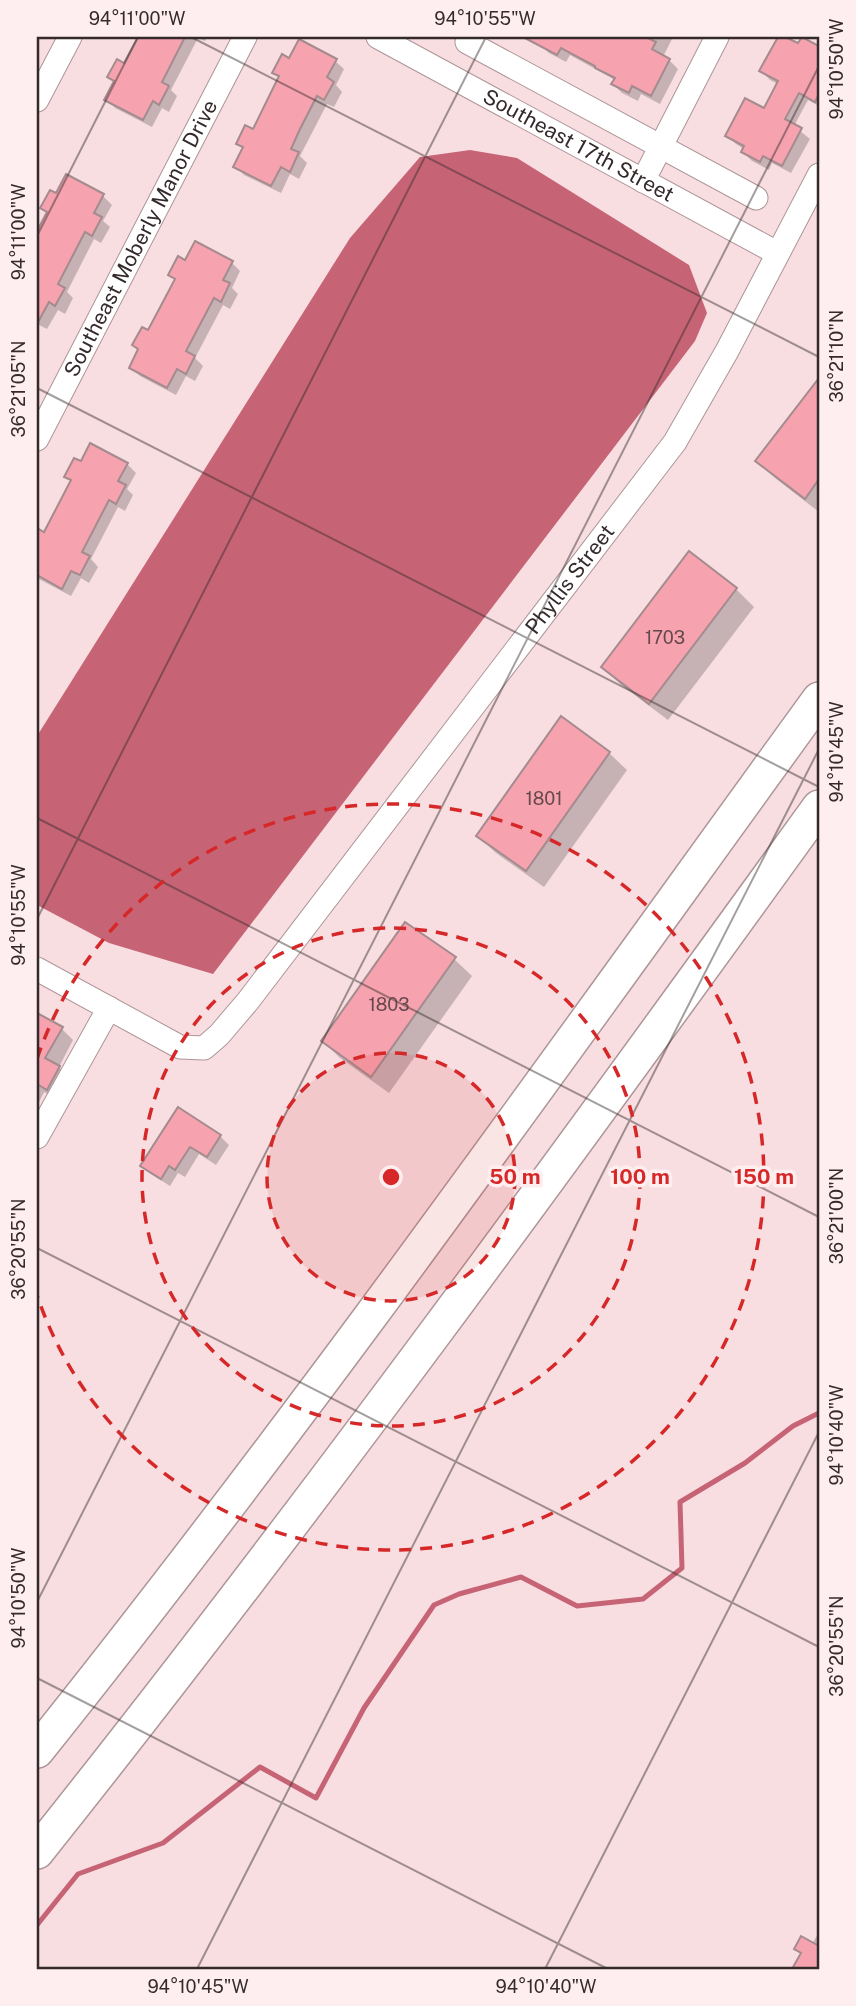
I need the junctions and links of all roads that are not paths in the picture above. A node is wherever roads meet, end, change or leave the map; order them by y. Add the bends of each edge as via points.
1 (70, 37) edge
2 (245, 37) edge
3 (378, 37) edge
4 (717, 37) edge
5 (468, 39) edge
6 (449, 75) junction
7 (37, 100) edge
8 (661, 146) junction
9 (819, 175) edge
10 (643, 181) junction
11 (756, 198) dead end
12 (777, 253) junction
13 (37, 439) edge
14 (819, 699) edge
15 (819, 807) edge
16 (37, 969) edge
17 (109, 1008) junction
18 (37, 1137) edge
19 (37, 1751) edge
20 (37, 1852) edge

1 - 7 street
2 - 13 street, Southeast Moberly Manor Drive
3 - 6 street, Southeast 17th Street
4 - 8 street
5 - 6 street
5 - 8 street
6 - 10 street, Southeast 17th Street
8 - 10 street
8 - 11 street
9 - 12 street, Phyllis Street
10 - 12 street, Southeast 17th Street
12 - 17 street, Phyllis Street via 675,442 219,1035 204,1048 180,1047
14 - 19 highway via 460,1195
15 - 20 highway via 429,1342
16 - 17 street
17 - 18 street

